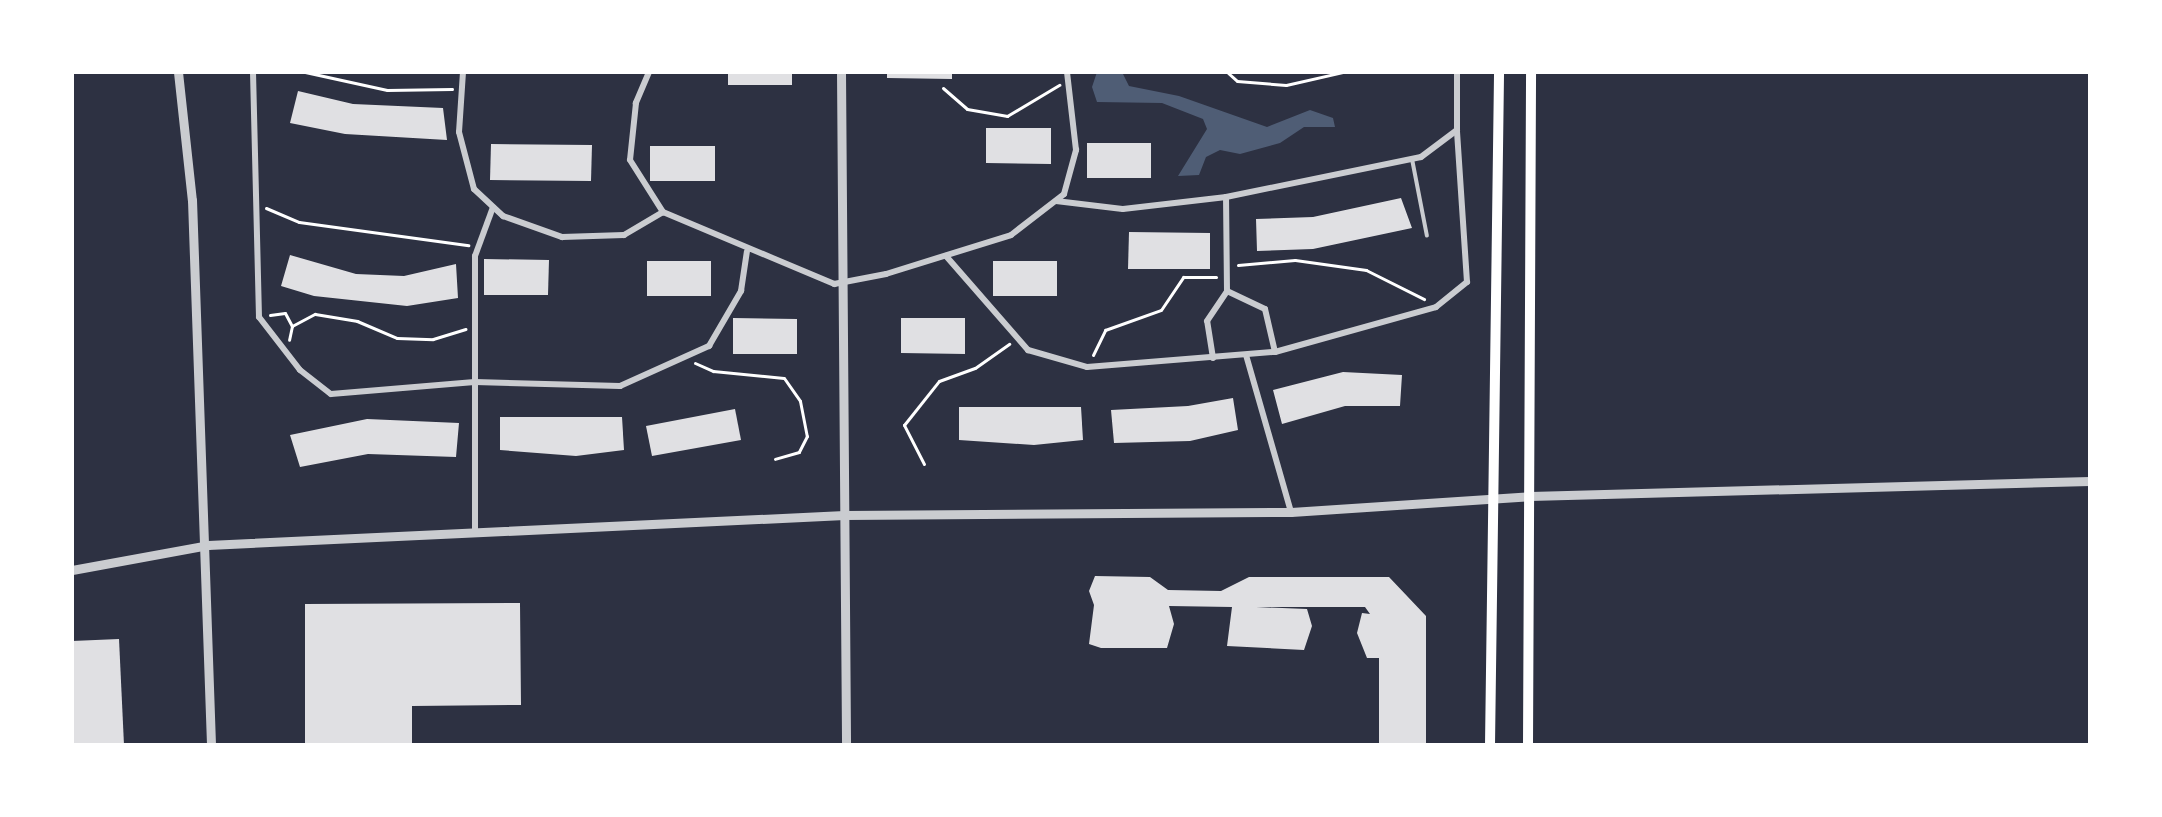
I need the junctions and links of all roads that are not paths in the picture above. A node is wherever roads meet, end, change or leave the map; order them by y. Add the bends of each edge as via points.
1 (178, 72) edge
2 (253, 72) edge
3 (463, 72) edge
4 (649, 72) edge
5 (841, 72) edge
6 (1067, 72) edge
7 (1457, 72) edge
8 (1499, 72) edge
9 (1531, 72) edge
10 (1457, 130) junction
11 (1412, 158) junction
12 (1226, 197) junction
13 (1056, 201) junction
14 (493, 207) junction
15 (663, 212) junction
16 (1427, 236) dead end
17 (747, 251) junction
18 (946, 256) junction
19 (845, 283) junction
20 (1227, 291) junction
21 (1275, 352) junction
22 (1246, 355) junction
23 (1213, 358) junction
24 (475, 382) junction
25 (2090, 481) edge
26 (1530, 496) junction
27 (1492, 501) junction
28 (1291, 513) junction
29 (844, 515) junction
30 (475, 532) junction
31 (208, 545) junction
32 (72, 570) edge
33 (211, 745) edge
34 (846, 745) edge
35 (1490, 745) edge
36 (1528, 745) edge

1 - 31 street via 192,200
2 - 24 street via 259,317 286,352 331,394
3 - 14 street via 459,132 474,189
4 - 15 street via 636,103 630,160
5 - 19 street
6 - 13 street via 1076,150 1064,194
7 - 10 street
8 - 27 main road
9 - 26 main road
10 - 11 street
10 - 21 street via 1467,282 1436,307
11 - 12 street
11 - 16 lane
12 - 13 street via 1123,209
12 - 20 street
13 - 18 street via 1011,236
14 - 15 street via 503,216 562,237 624,235
14 - 24 street via 479,245
15 - 17 street
17 - 19 street via 834,284
17 - 24 street via 741,291 709,346 620,386
18 - 19 street
18 - 23 street via 1028,350 1087,367
19 - 29 street
20 - 21 street via 1265,309
20 - 23 street via 1207,321
21 - 22 street
22 - 23 street
22 - 28 street
24 - 30 street
25 - 26 street
26 - 27 street
26 - 36 main road
27 - 28 street
27 - 35 main road
28 - 29 street
29 - 30 street
29 - 34 street
30 - 31 street
31 - 32 street
31 - 33 street

